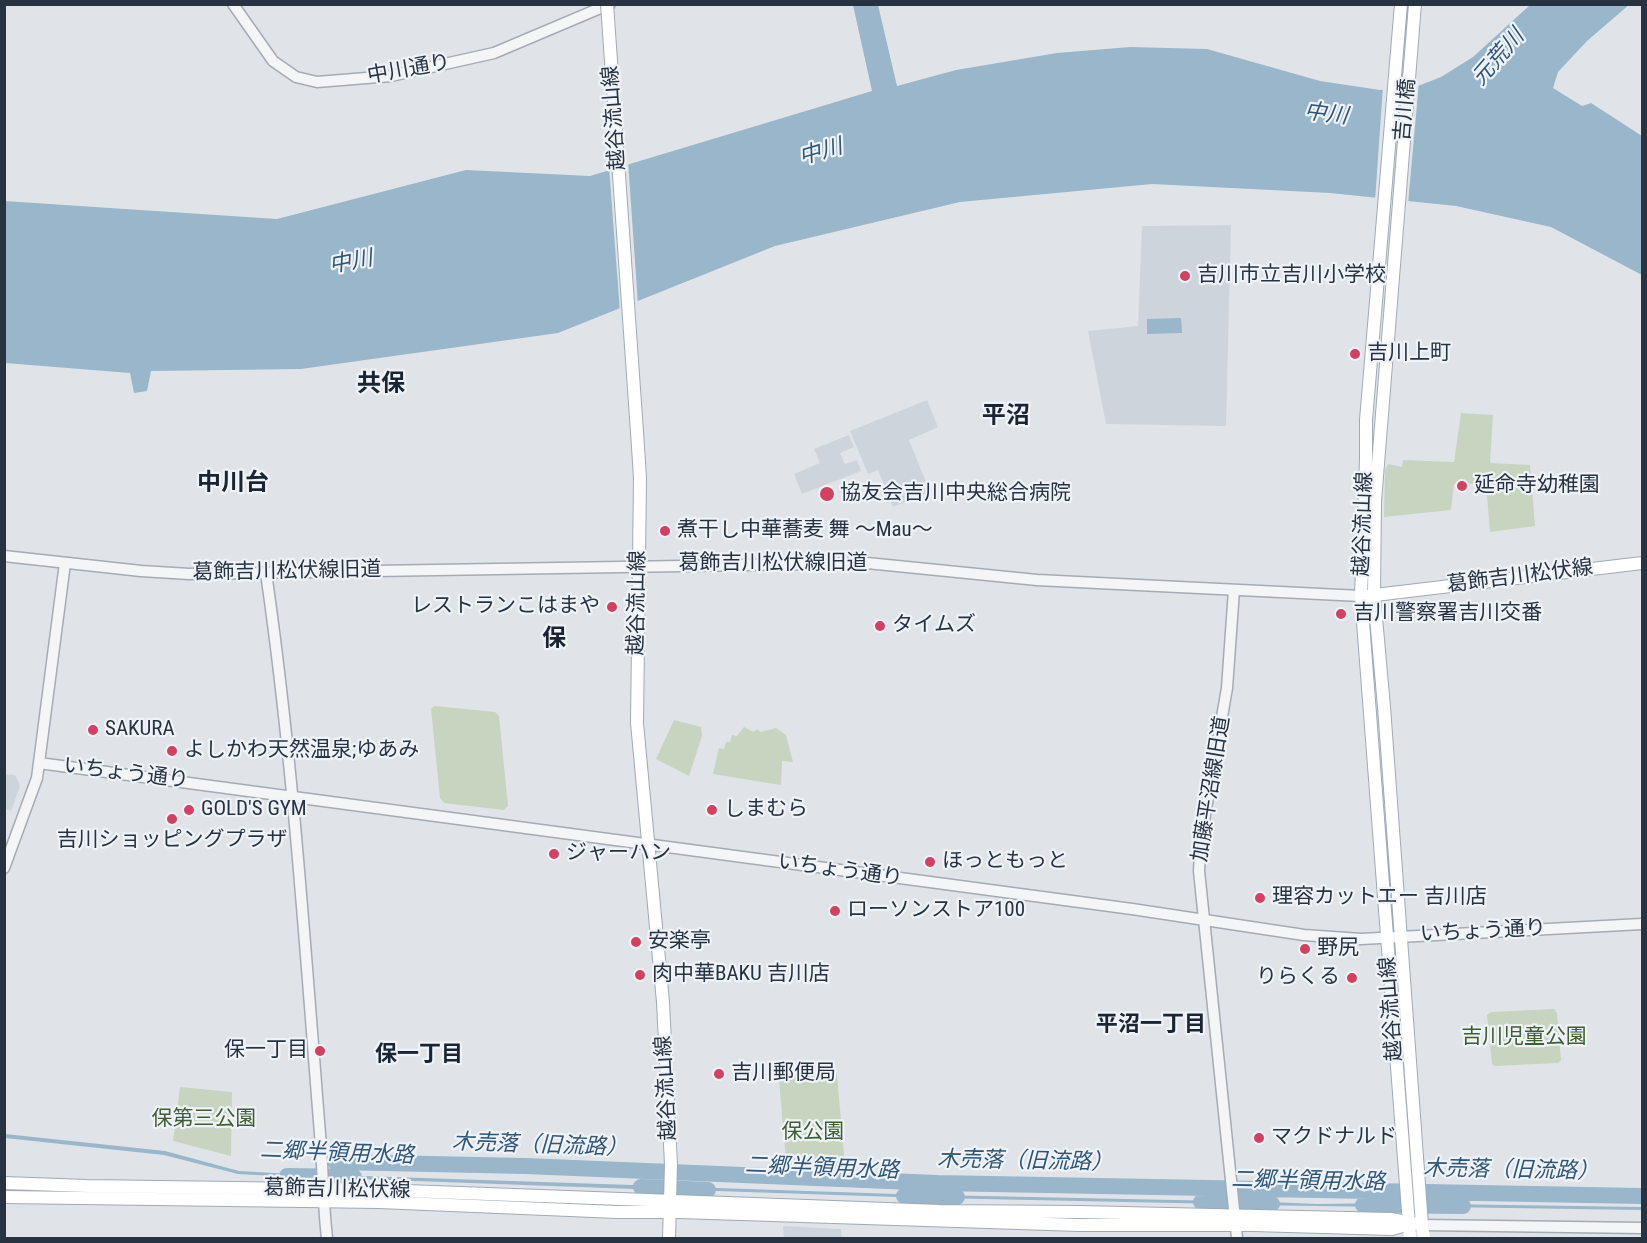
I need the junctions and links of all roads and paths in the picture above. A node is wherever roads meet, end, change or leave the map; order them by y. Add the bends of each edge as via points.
1 (233, 4) edge
2 (608, 4) edge
3 (1401, 4) edge
4 (1415, 4) edge
5 (1390, 215) junction
6 (4, 556) edge
7 (65, 563) junction
8 (1642, 563) edge
9 (638, 566) junction
10 (266, 573) junction
11 (1234, 590) junction
12 (1368, 596) junction
13 (39, 763) junction
14 (291, 796) junction
15 (648, 844) junction
16 (4, 868) edge
17 (1204, 921) junction
18 (1642, 924) edge
19 (1401, 937) junction
20 (1386, 938) junction
21 (4, 1183) edge
22 (324, 1185) junction
23 (4, 1197) edge
24 (670, 1202) junction
25 (1236, 1216) junction
26 (1409, 1224) junction
27 (1422, 1225) junction
28 (1642, 1228) edge
29 (327, 1239) edge
30 (669, 1239) edge
31 (1238, 1239) edge
32 (1410, 1239) edge
33 (1424, 1239) edge

1 - 2 street, 中川通り via 273,61 296,77 317,82 391,76 494,53
2 - 9 main road, 越谷流山線, bridge via 640,478
3 - 5 main road, 越谷流山線
4 - 5 main road, 吉川橋
5 - 12 main road, 越谷流山線
6 - 7 street, 葛飾吉川松伏線旧道
7 - 10 street, 葛飾吉川松伏線旧道 via 159,573
7 - 13 street
8 - 12 main road, 葛飾吉川松伏線
9 - 10 street, 葛飾吉川松伏線旧道
9 - 11 street, 葛飾吉川松伏線旧道 via 867,563 1037,580
9 - 15 main road, 越谷流山線 via 638,723
10 - 14 street
11 - 12 street, 葛飾吉川松伏線旧道
11 - 17 street, 加藤平沼線旧道 via 1227,688 1200,850
12 - 19 main road, 越谷流山線 via 1385,718
12 - 20 main road, 越谷流山線
13 - 14 street, いちょう通り
13 - 16 street via 36,783
14 - 15 street, いちょう通り
14 - 22 street
15 - 17 street, いちょう通り
15 - 24 main road, 越谷流山線 via 663,1002
17 - 20 street, いちょう通り via 1304,935
17 - 25 street, 加藤平沼線旧道
18 - 19 street, いちょう通り
19 - 20 street, いちょう通り
19 - 27 main road, 越谷流山線
20 - 26 main road, 越谷流山線
21 - 22 main road, 葛飾吉川松伏線
22 - 23 main road, 葛飾吉川松伏線
22 - 24 main road, 葛飾吉川松伏線 via 478,1205 617,1212
22 - 29 street
24 - 25 main road via 1069,1225
24 - 30 main road, 越谷流山線
25 - 26 main road via 1392,1229
25 - 31 street, 加藤平沼線旧道
26 - 27 main road
26 - 32 main road, 越谷流山線
27 - 28 street
27 - 33 main road, 越谷流山線

